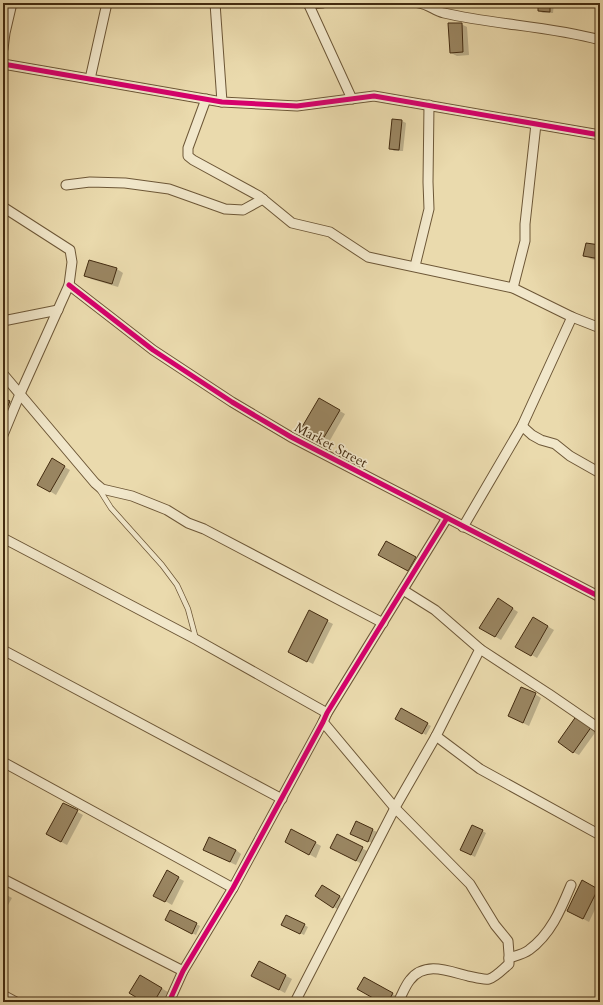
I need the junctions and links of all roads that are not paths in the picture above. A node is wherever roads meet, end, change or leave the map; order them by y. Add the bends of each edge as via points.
1 (12, 3) edge
2 (107, 3) edge
3 (214, 3) edge
4 (323, 3) edge
5 (419, 3) edge
6 (308, 4) edge
7 (600, 40) edge
8 (3, 49) edge
9 (3, 64) edge
10 (90, 79) junction
11 (206, 99) junction
12 (352, 99) junction
13 (222, 102) junction
14 (429, 105) junction
15 (536, 124) junction
16 (600, 135) edge
17 (66, 185) dead end
18 (263, 199) junction
19 (3, 207) edge
20 (415, 266) junction
21 (69, 285) junction
22 (513, 288) junction
23 (58, 310) junction
24 (572, 317) junction
25 (3, 321) edge
26 (600, 328) edge
27 (3, 374) edge
28 (20, 394) junction
29 (522, 426) junction
30 (3, 435) edge
31 (600, 473) edge
32 (95, 483) junction
33 (447, 518) junction
34 (463, 526) junction
35 (3, 538) edge
36 (403, 590) junction
37 (600, 597) edge
38 (383, 624) junction
39 (197, 640) junction
40 (480, 649) junction
41 (3, 650) edge
42 (325, 718) junction
43 (600, 729) edge
44 (436, 736) junction
45 (3, 762) edge
46 (282, 799) junction
47 (395, 808) junction
48 (600, 835) edge
49 (3, 878) edge
50 (571, 885) dead end
51 (233, 888) junction
52 (509, 958) junction
53 (183, 971) junction
54 (3, 995) edge
55 (16, 1002) edge
56 (169, 1002) edge
57 (294, 1002) edge
58 (398, 1002) edge

1 - 8 street
2 - 10 street
3 - 13 street
4 - 6 street
5 - 7 street via 443,13
6 - 12 street
9 - 10 street
10 - 11 street
11 - 13 street
11 - 18 street via 188,148 188,156
12 - 13 street via 297,106
12 - 14 street via 374,96
14 - 15 street
14 - 20 street via 429,209
15 - 16 street
15 - 22 street via 525,224 526,241
17 - 18 street via 90,182 125,183 169,189 225,209 243,210
18 - 20 street via 292,223 330,232 368,257
19 - 21 street via 70,250 72,262
20 - 22 street
21 - 23 street
21 - 33 street, Market Street via 153,350 232,402 291,438
22 - 24 street
23 - 25 street
23 - 28 street
24 - 26 street
24 - 29 street
27 - 28 street
28 - 30 street
28 - 32 street
29 - 31 street via 532,435 555,444
29 - 34 street
32 - 38 street via 102,488 132,496 167,510 188,523 204,528
32 - 39 lane via 111,508 177,585 188,609
33 - 34 street, Market Street
33 - 36 street
34 - 37 street, Market Street
35 - 39 street
36 - 38 street
36 - 40 street via 435,610
38 - 42 street
39 - 42 street
40 - 43 street
40 - 44 street
41 - 46 street
42 - 46 street
42 - 47 street
44 - 47 street
44 - 48 street via 480,769
45 - 51 street
46 - 51 street
47 - 52 street via 470,884 508,941
47 - 57 street
49 - 53 street
50 - 52 street via 556,920 541,940 528,951
51 - 53 street
52 - 58 street via 509,964 490,978 482,979 436,968 426,969 416,973 409,981
53 - 56 street
54 - 55 street

